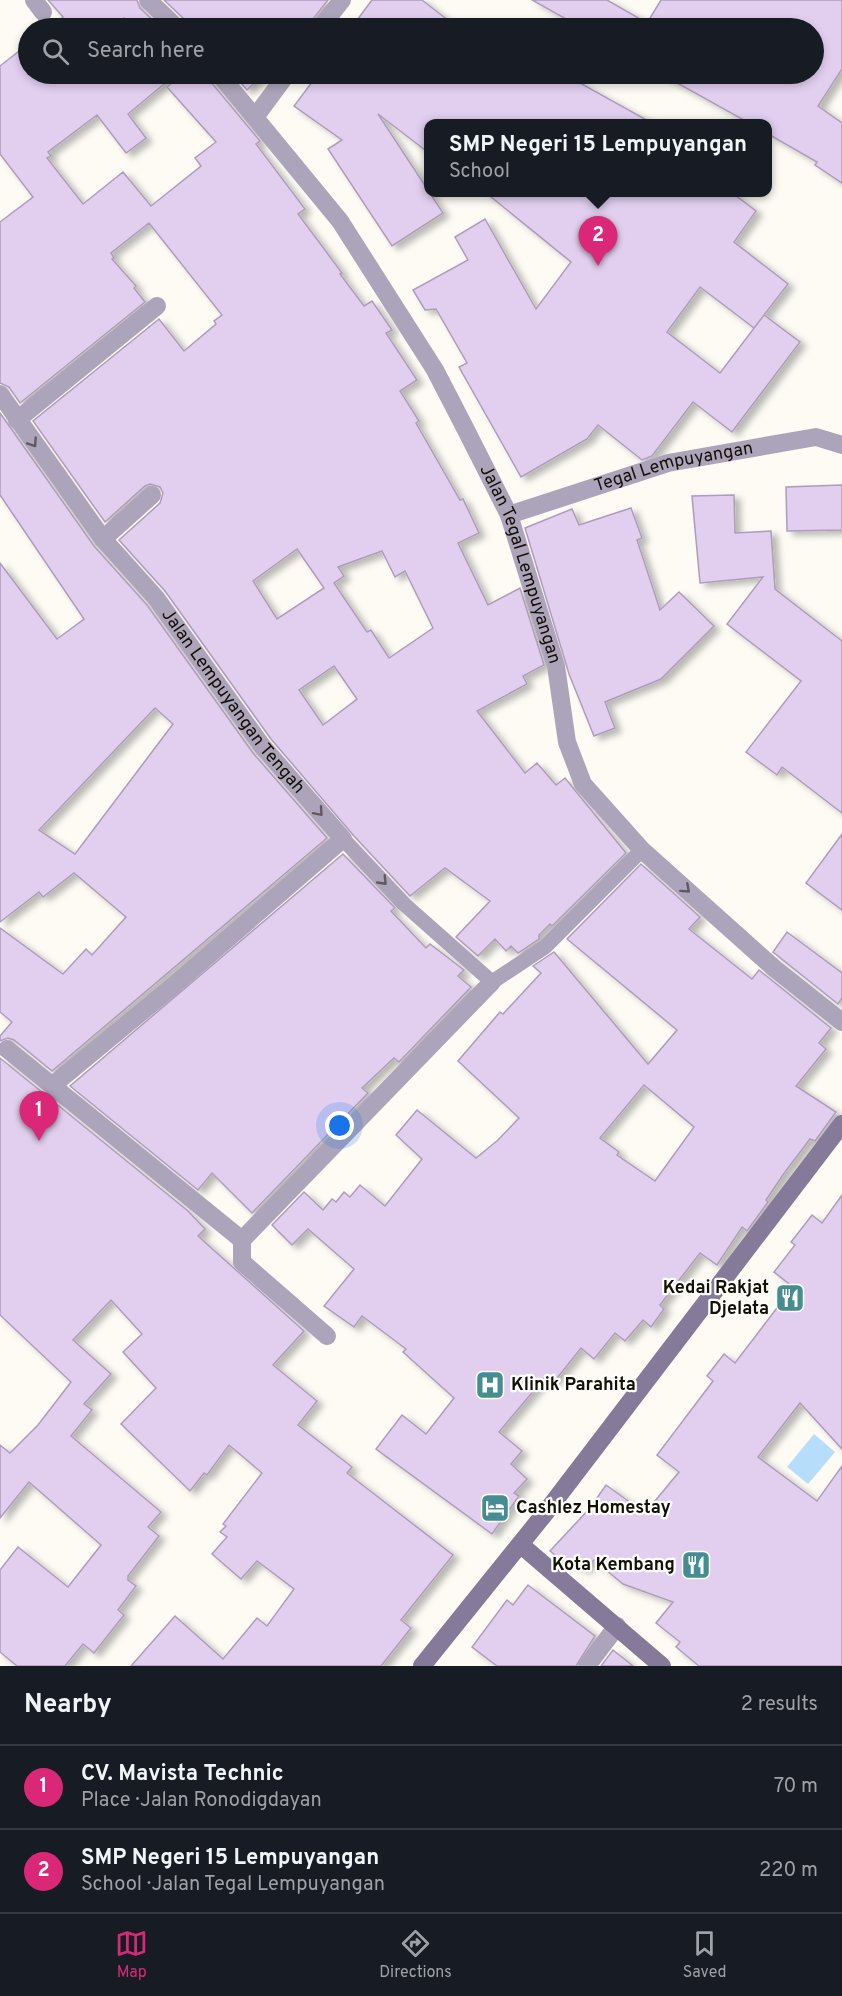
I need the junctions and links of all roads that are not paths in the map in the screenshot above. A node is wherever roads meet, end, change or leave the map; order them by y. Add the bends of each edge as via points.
1 (148, 0) edge
2 (342, 0) edge
3 (167, 18) edge
4 (328, 18) edge
5 (228, 84) edge
6 (280, 84) edge
7 (256, 116) junction
8 (157, 306) dead end
9 (0, 394) edge
10 (17, 420) junction
11 (842, 445) edge
12 (152, 495) dead end
13 (509, 515) junction
14 (103, 539) junction
15 (342, 839) junction
16 (642, 850) junction
17 (492, 982) junction
18 (842, 1022) edge
19 (2, 1050) edge
20 (54, 1085) junction
21 (842, 1124) edge
22 (242, 1240) junction
23 (327, 1336) dead end
24 (521, 1545) junction
25 (617, 1626) junction
26 (422, 1666) edge
27 (587, 1666) edge
28 (663, 1666) edge

1 - 3 street
2 - 4 street
5 - 7 street, Jalan Tegal Lempuyangan
6 - 7 street
7 - 13 street, Jalan Tegal Lempuyangan via 340,221 435,370
8 - 10 street
9 - 10 street, Jalan Lempuyangan Tengah
10 -> 14 street, Jalan Lempuyangan Tengah
11 - 13 street, Tegal Lempuyangan via 816,437 668,463
12 - 14 street
13 - 16 street, Jalan Tegal Lempuyangan via 556,666 573,762 583,784
14 -> 15 street, Jalan Lempuyangan Tengah via 156,598 262,746
15 -> 17 lane, Jalan Lempuyangan Tengah via 404,904
15 - 20 street
16 - 17 lane via 545,947
16 -> 18 street, Jalan Tegal Lempuyangan via 774,968
17 - 22 street
19 - 20 street
20 - 22 street
21 - 24 main road
22 - 23 street via 242,1262
24 - 25 main road
24 - 26 main road
25 - 27 street
25 - 28 main road

